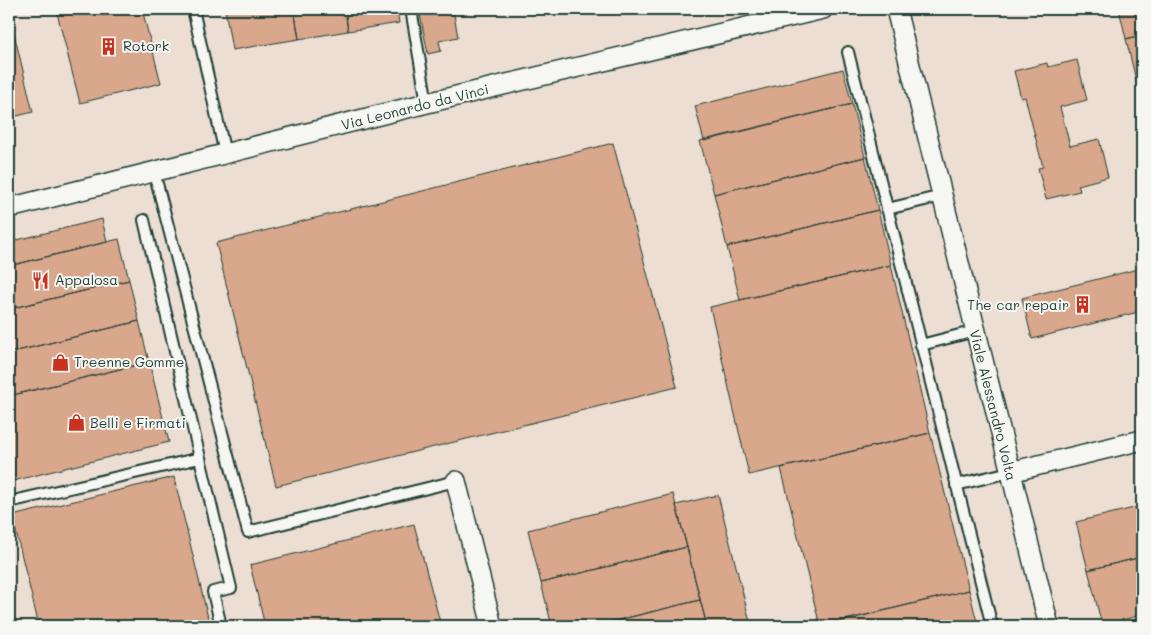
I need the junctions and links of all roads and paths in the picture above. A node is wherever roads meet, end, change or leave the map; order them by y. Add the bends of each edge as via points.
1 (193, 9) edge
2 (411, 9) edge
3 (823, 9) edge
4 (896, 9) edge
5 (848, 52) dead end
6 (427, 103) junction
7 (225, 154) junction
8 (154, 172) junction
9 (942, 196) junction
10 (9, 208) edge
11 (887, 209) junction
12 (144, 220) dead end
13 (975, 331) junction
14 (921, 345) junction
15 (1142, 440) edge
16 (200, 458) junction
17 (1010, 472) junction
18 (456, 481) joint
19 (956, 485) junction
20 (9, 502) edge
21 (221, 626) edge
22 (492, 626) edge
23 (992, 626) edge
24 (1049, 626) edge

1 - 7 lane
2 - 6 lane
3 - 6 street, Via Leonardo da Vinci
4 - 9 street, Viale Alessandro Volta
5 - 11 lane
6 - 7 street, Via Leonardo da Vinci
7 - 8 street, Via Leonardo da Vinci
8 - 10 street, Via Leonardo da Vinci
8 - 18 lane via 248,532
9 - 11 lane
9 - 13 street, Viale Alessandro Volta
11 - 14 lane
12 - 16 lane
13 - 14 lane
13 - 17 street, Viale Alessandro Volta
14 - 19 lane
15 - 17 street
16 - 20 lane
16 - 21 lane via 231,588 213,592
17 - 19 lane
17 - 24 street, Viale Alessandro Volta
18 - 22 street
19 - 23 lane

